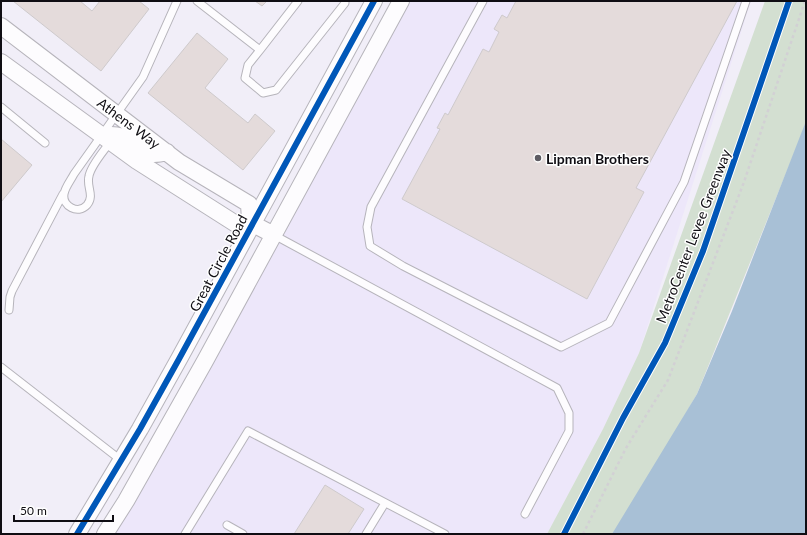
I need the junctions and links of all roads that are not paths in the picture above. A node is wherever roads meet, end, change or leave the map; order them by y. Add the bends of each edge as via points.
1 (177, 1) edge
2 (197, 1) edge
3 (298, 1) edge
4 (345, 1) edge
5 (374, 1) edge
6 (401, 1) edge
7 (484, 1) edge
8 (746, 1) edge
9 (1, 26) edge
10 (260, 50) junction
11 (1, 62) edge
12 (1, 107) edge
13 (117, 114) junction
14 (106, 139) junction
15 (45, 143) dead end
16 (167, 152) junction
17 (64, 192) junction
18 (251, 222) junction
19 (274, 235) junction
20 (9, 310) dead end
21 (1, 367) edge
22 (122, 461) junction
23 (386, 502) junction
24 (525, 514) dead end
25 (227, 525) dead end
26 (77, 534) edge
27 (105, 534) edge
28 (185, 534) edge
29 (243, 534) edge
30 (366, 534) edge
31 (445, 534) edge

1 - 13 lane via 143,77
2 - 10 lane
3 - 10 lane
4 - 10 lane via 276,90 263,93 245,78 248,65
5 - 18 street, Great Circle Road
6 - 19 street
7 - 8 lane via 371,207 367,227 370,246 402,266 562,347 609,323 684,182
9 - 13 street, Athens Way
11 - 14 street, Athens Way
12 - 15 lane
13 - 14 lane
13 - 16 street, Athens Way
14 - 16 street via 117,134 145,151 156,154
14 - 17 lane via 74,174
14 - 17 lane via 90,172 88,184 91,194 86,206 76,209 68,206
14 - 18 street, Athens Way via 236,224
16 - 18 street, Athens Way via 179,162 249,204
17 - 20 lane via 12,291
18 - 19 street
18 - 22 street, Great Circle Road via 176,366
19 - 24 lane via 557,388 569,413 569,431
19 - 27 street
21 - 22 lane
22 - 26 street, Great Circle Road
23 - 28 lane via 248,431
23 - 30 lane
23 - 31 lane
25 - 29 lane

